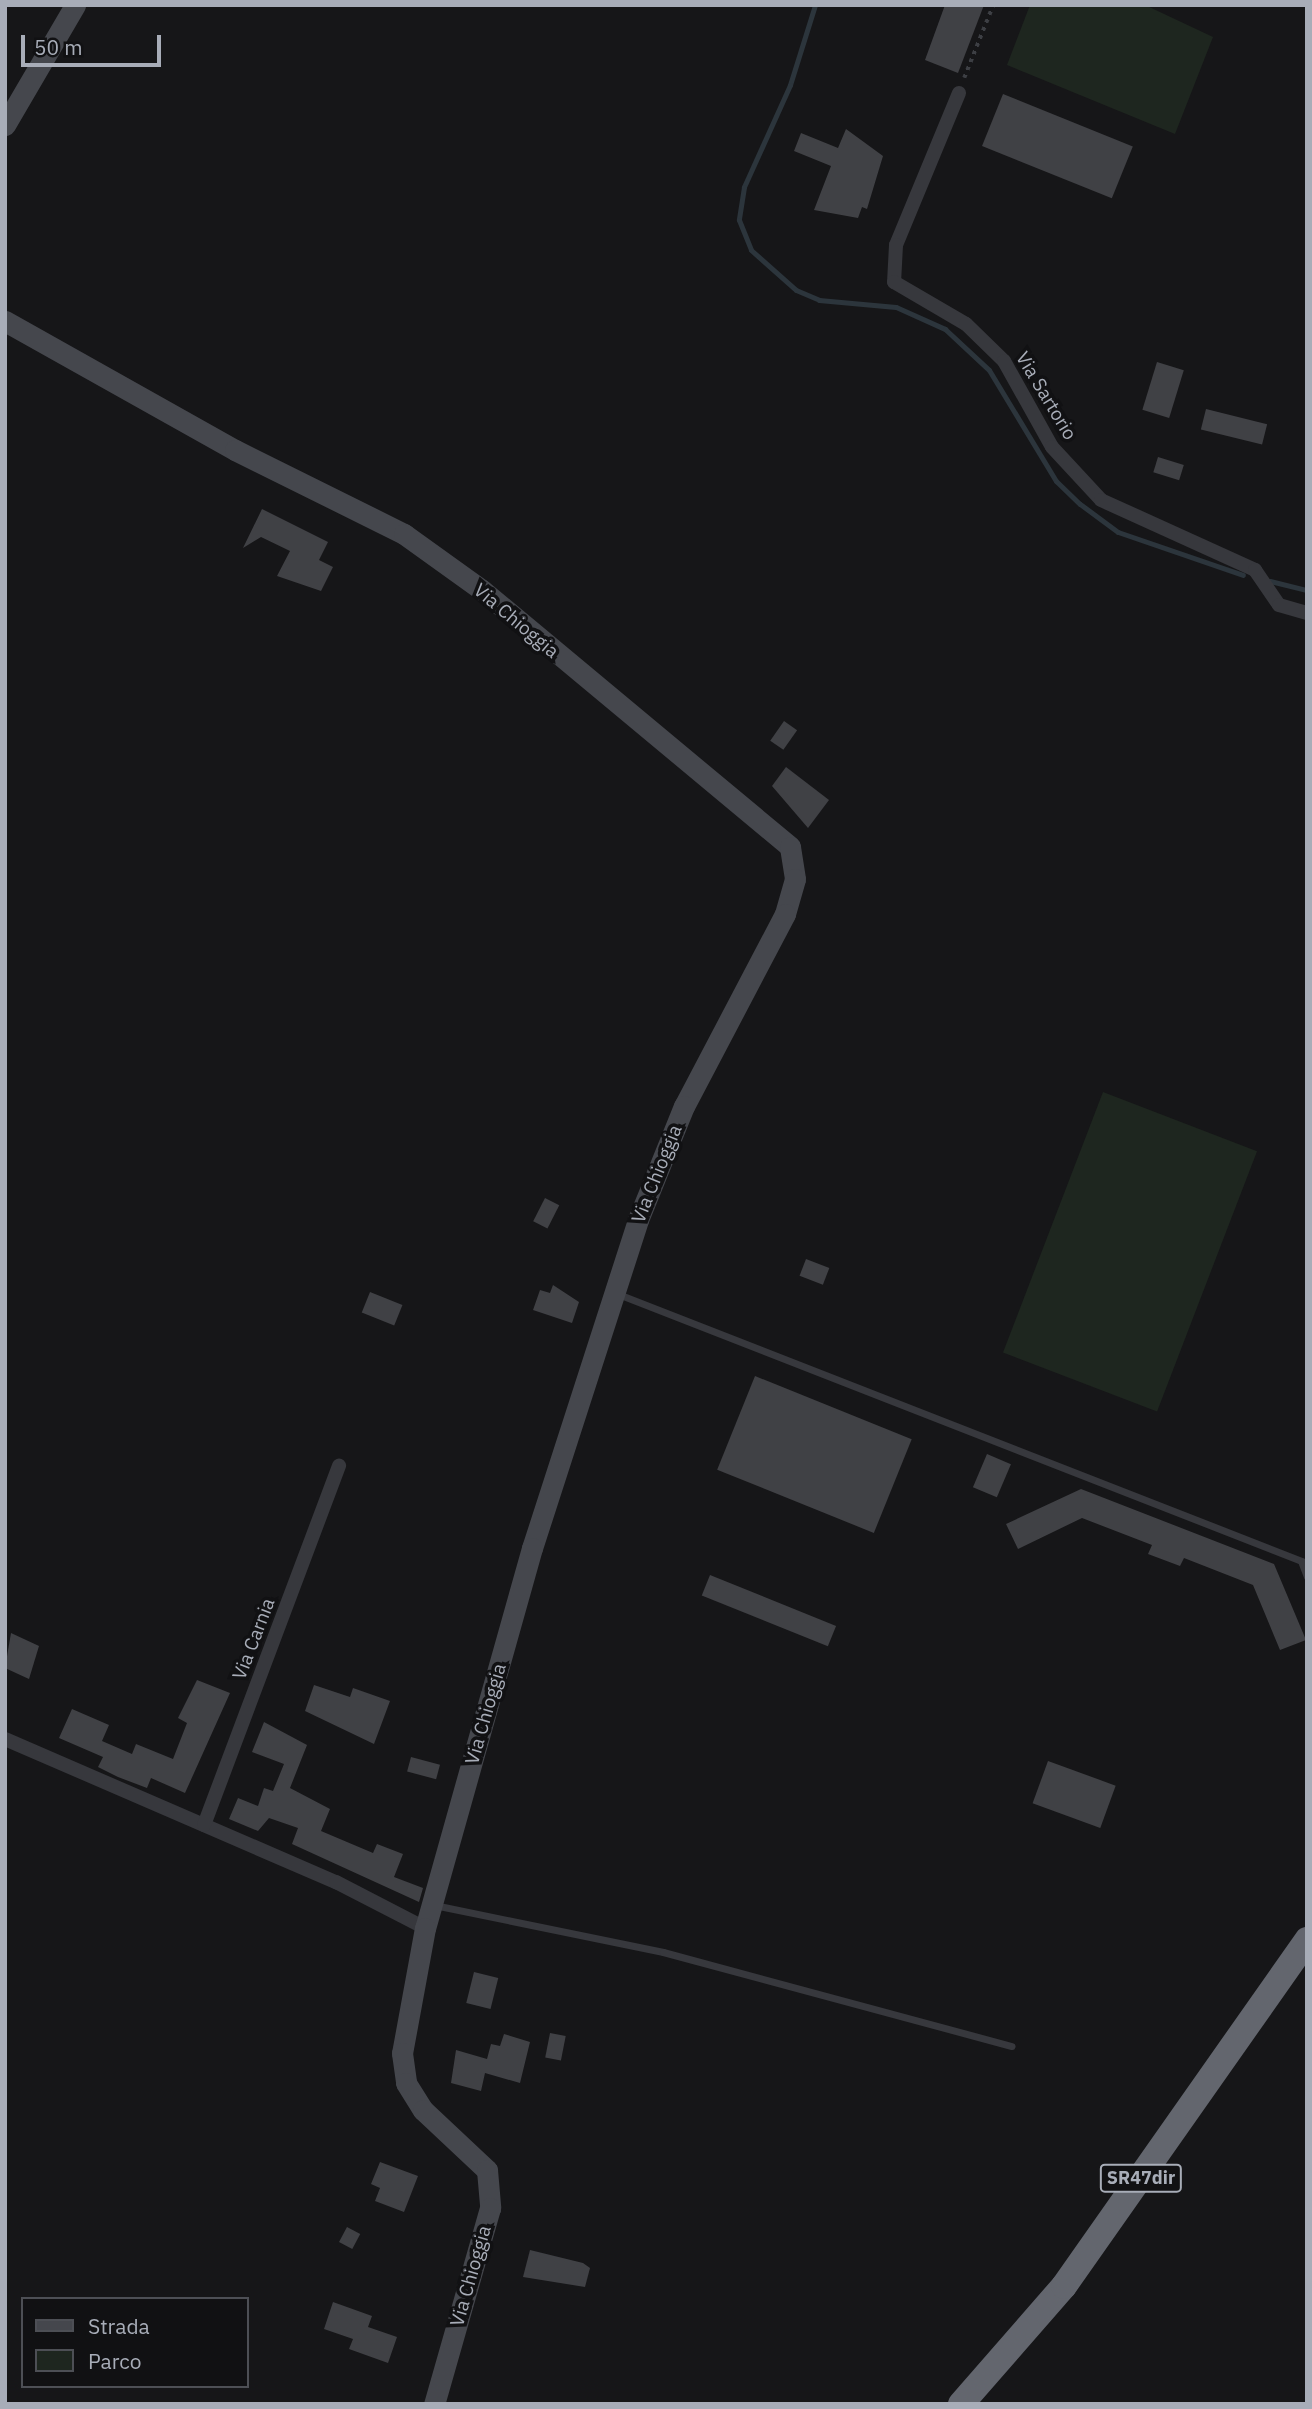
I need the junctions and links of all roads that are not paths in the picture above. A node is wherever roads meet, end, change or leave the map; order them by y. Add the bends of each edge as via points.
1 (75, 5) edge
2 (959, 93) road end
3 (5, 125) edge
4 (5, 321) edge
5 (1307, 613) edge
6 (614, 1293) junction
7 (340, 1465) dead end
8 (1304, 1562) edge
9 (1307, 1577) edge
10 (5, 1739) edge
11 (204, 1825) junction
12 (433, 1905) junction
13 (425, 1928) junction
14 (1307, 1940) edge
15 (1012, 2046) dead end
16 (434, 2404) edge
17 (961, 2404) edge

1 - 3 street
2 - 5 street, Via Sartorio via 896,245 894,282 966,324 1004,361 1052,447 1101,500 1255,570 1279,605
4 - 6 street, Via Chioggia via 235,450 404,534 482,590 765,820 790,847 795,879 785,914 684,1107
6 - 8 lane
6 - 12 street, Via Chioggia via 533,1548
7 - 11 street, Via Carnia
8 - 9 lane
10 - 11 street
11 - 13 street
12 - 13 street, Via Chioggia
12 - 15 lane via 663,1952
13 - 16 street, Via Chioggia via 402,2053 406,2083 423,2110 487,2170 490,2208
14 - 17 highway, SR47dir / SR47dir via 1064,2286

